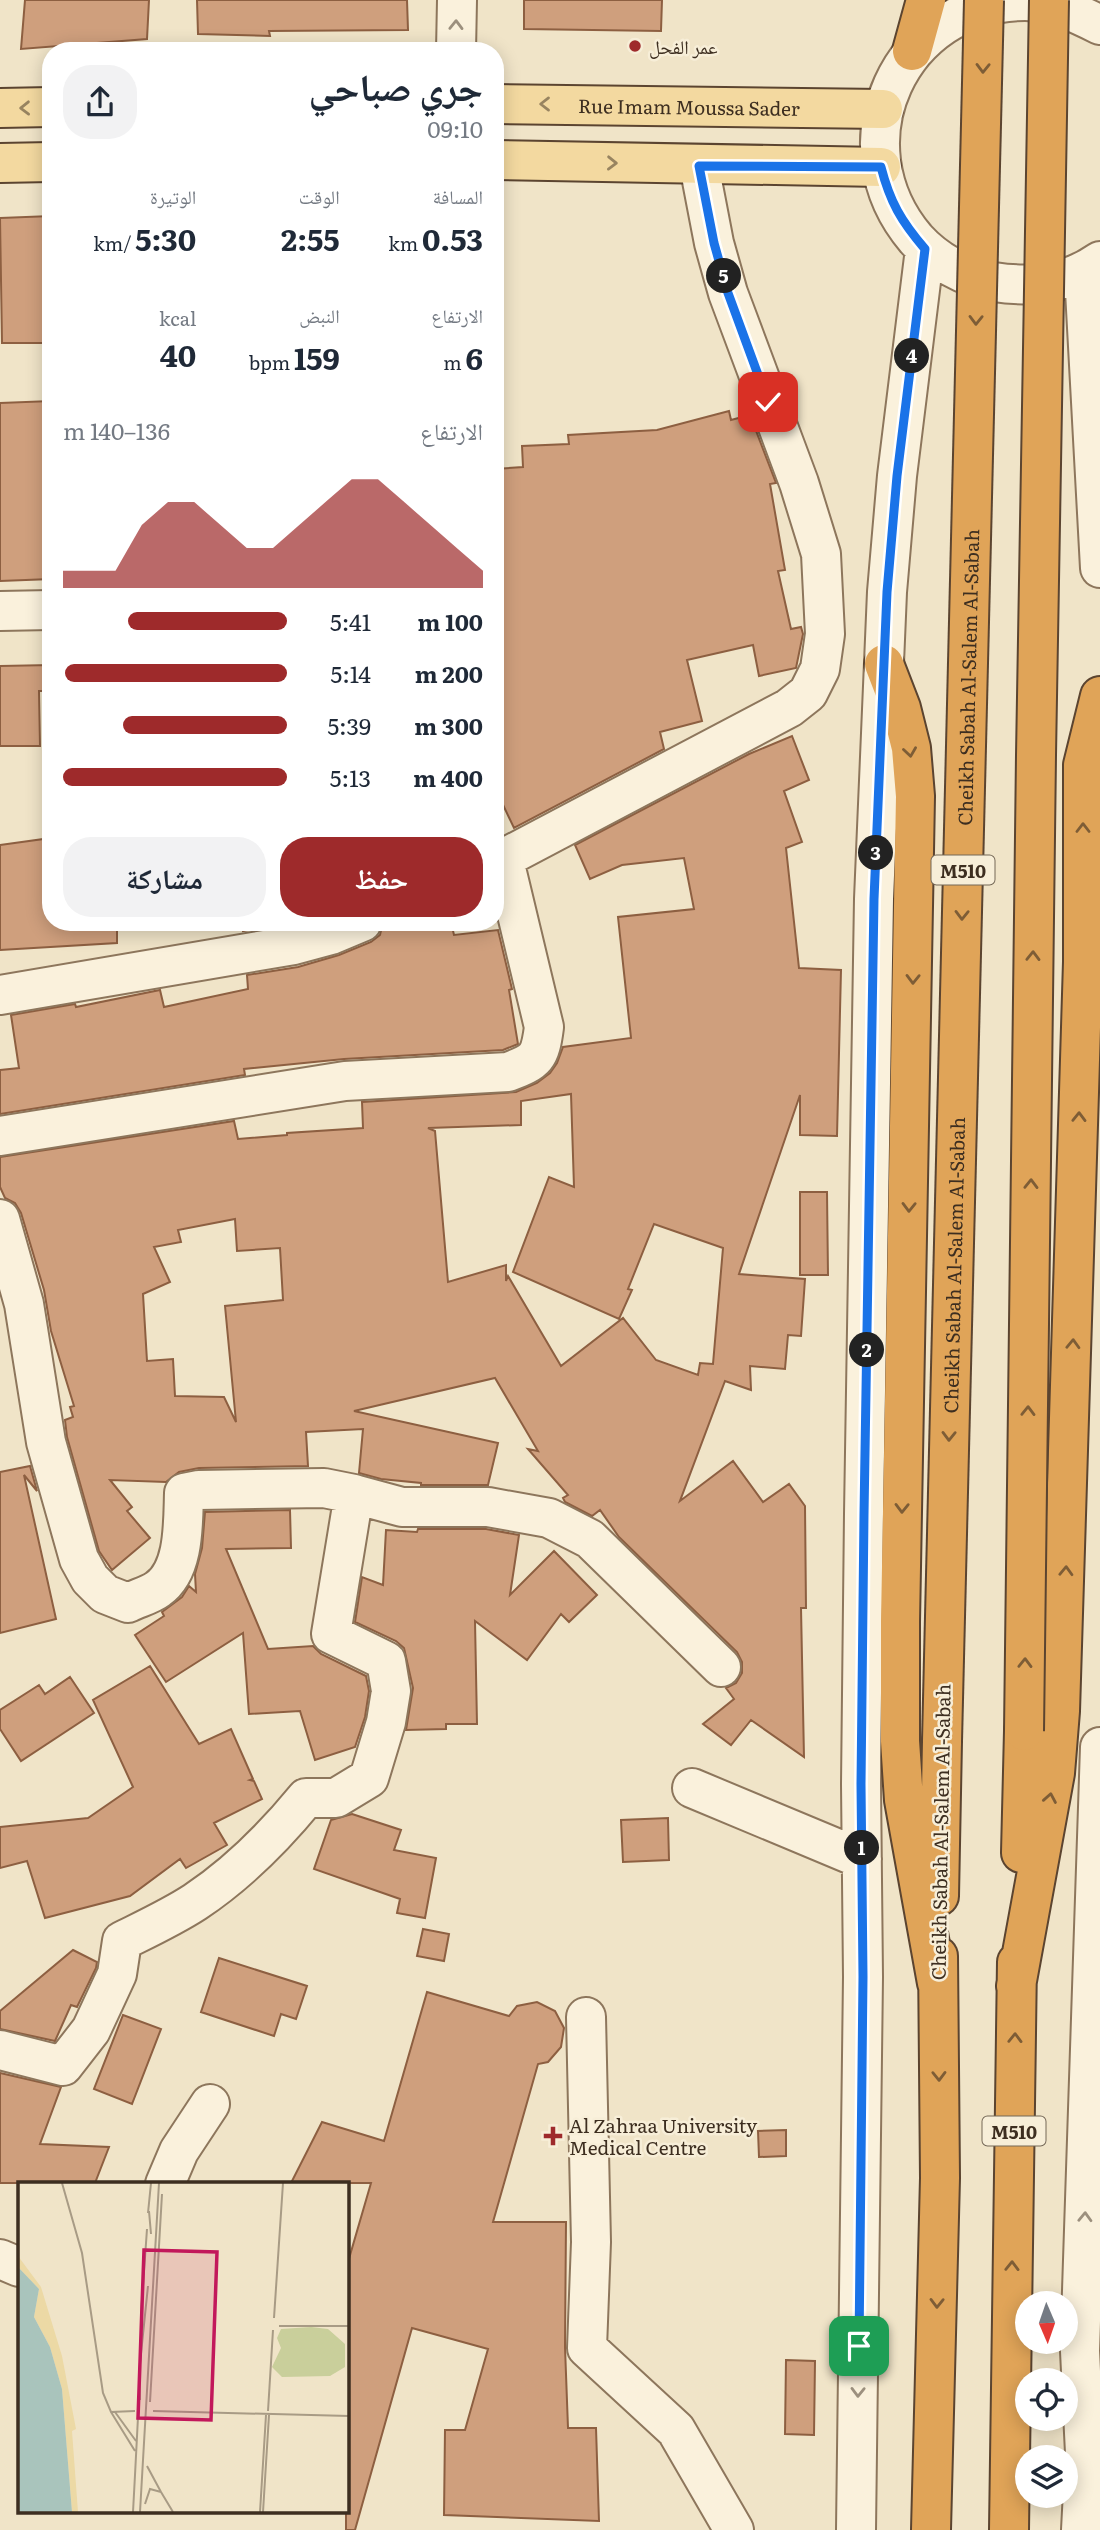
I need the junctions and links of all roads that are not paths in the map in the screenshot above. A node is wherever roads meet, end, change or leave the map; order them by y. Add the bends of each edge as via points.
1 (457, 0) edge
2 (926, 0) edge
3 (984, 0) edge
4 (1049, 0) edge
5 (1100, 25) edge
6 (456, 42) edge
7 (912, 51) junction
8 (504, 104) edge
9 (42, 107) edge
10 (0, 108) edge
11 (883, 109) junction
12 (504, 160) edge
13 (42, 162) edge
14 (0, 163) edge
15 (699, 166) junction
16 (881, 167) junction
17 (925, 249) junction
18 (1092, 267) edge
19 (1100, 568) edge
20 (42, 610) edge
21 (0, 611) edge
22 (884, 664) junction
23 (1100, 696) edge
24 (504, 860) edge
25 (504, 877) edge
26 (341, 931) edge
27 (0, 995) edge
28 (0, 1136) edge
29 (0, 1219) edge
30 (354, 1494) junction
31 (722, 1667) dead end
32 (1100, 1748) edge
33 (692, 1788) dead end
34 (862, 1859) junction
35 (937, 1983) junction
36 (1016, 1986) junction
37 (586, 2017) dead end
38 (0, 2050) edge
39 (210, 2104) dead end
40 (165, 2182) edge
41 (0, 2259) edge
42 (18, 2267) edge
43 (1092, 2456) edge
44 (734, 2530) edge
45 (856, 2530) edge
46 (931, 2530) edge
47 (1009, 2530) edge
48 (1081, 2530) edge

6 -> 1 street
2 - 7 highway
3 -> 35 highway, Cheikh Sabah Al-Salem Al-Sabah / M510, bridge
36 -> 4 highway, M510, bridge via 1024,1731
5 - 7 street via 1067,8 1026,1 983,6 945,24
7 - 11 street
11 -> 8 main road, Rue Imam Moussa Sader
9 -> 10 main road
11 - 16 street
12 -> 15 main road
13 - 14 main road
15 - 16 main road
15 - 24 street via 728,293 818,542 825,634 820,669 808,693 789,708
16 - 17 street via 889,197 904,225
17 - 18 street via 984,281 1018,286 1052,283
17 - 22 street via 897,476
18 - 19 street
20 - 21 street
22 - 34 street via 874,899
22 -> 35 highway via 911,748 915,796 900,1741 904,1800
36 -> 23 highway via 1055,1773 1060,1711 1080,1088 1083,765
25 - 28 street via 544,1027 541,1048 531,1063 508,1072 345,1080
26 - 27 street via 294,945
29 - 30 street via 24,1304 46,1442 75,1546 90,1579 105,1594 128,1603 155,1591 172,1576 183,1527 184,1493 324,1488
30 - 31 street via 402,1507 488,1507 548,1518 590,1539
30 - 38 street via 331,1634 386,1661 391,1692 369,1779 336,1798 306,1798 278,1832 230,1876 193,1903 122,1941 117,1974 91,2029 64,2066
43 -> 32 street via 1080,2351
33 - 34 street
34 -> 45 street
35 -> 46 highway, Cheikh Sabah Al-Salem Al-Sabah / M510 via 940,2178
47 -> 36 highway, M510
37 - 44 street via 591,2242 587,2348 676,2430
39 - 40 street via 179,2151
41 - 42 street
43 - 48 street

